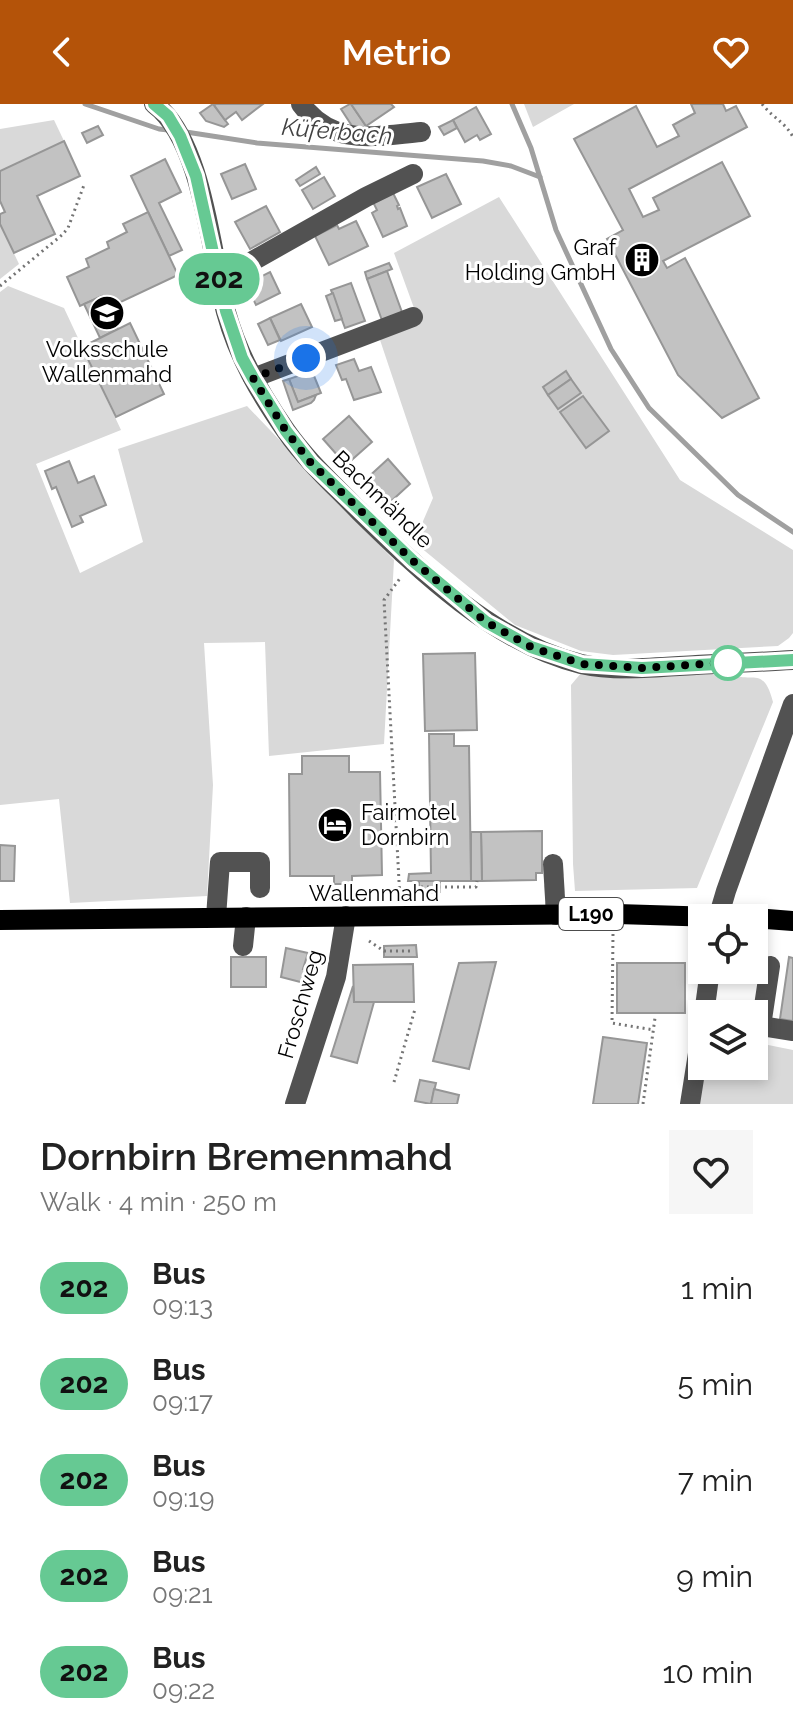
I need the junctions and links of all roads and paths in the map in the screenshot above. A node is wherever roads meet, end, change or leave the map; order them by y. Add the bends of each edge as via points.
1 (301, 104) edge
2 (762, 104) edge
3 (171, 116) edge
4 (421, 132) dead end
5 (793, 137) edge
6 (413, 174) dead end
7 (84, 185) dead end
8 (219, 280) junction
9 (0, 286) edge
10 (413, 317) dead end
11 (253, 378) junction
12 (413, 561) junction
13 (793, 660) edge
14 (793, 704) edge
15 (553, 864) dead end
16 (477, 881) dead end
17 (421, 887) dead end
18 (260, 888) dead end
19 (723, 904) edge
20 (556, 915) junction
21 (346, 916) junction
22 (216, 917) junction
23 (246, 917) junction
24 (401, 917) junction
25 (688, 917) edge
26 (768, 919) edge
27 (0, 920) edge
28 (793, 921) edge
29 (613, 934) dead end
30 (369, 941) dead end
31 (243, 946) dead end
32 (414, 951) dead end
33 (770, 966) dead end
34 (763, 1000) edge
35 (415, 1009) dead end
36 (655, 1018) dead end
37 (768, 1027) edge
38 (654, 1030) junction
39 (793, 1031) edge
40 (694, 1080) edge
41 (394, 1082) dead end
42 (295, 1104) edge
43 (643, 1104) edge
44 (690, 1104) edge

1 - 4 street via 340,135
2 - 5 path
3 - 8 street, Bachmähdle via 196,176
6 - 8 street
7 - 9 path via 68,228
8 - 11 street, Bachmähdle via 233,336
10 - 11 street
11 - 12 street, Bachmähdle via 311,463
12 - 13 street, Bachmähdle via 486,622 531,647 582,664 642,668
12 - 24 path via 384,600
14 - 19 street
15 - 20 street
16 - 17 path via 476,887
18 - 22 street via 260,862 220,862
20 - 24 main road, Wallenmahd / L190
20 - 25 main road, Wallenmahd / L190
21 - 23 main road, Wallenmahd / L190
21 - 24 main road, Wallenmahd / L190
21 - 42 street, Froschweg via 336,977
22 - 23 main road, Wallenmahd / L190
22 - 27 main road, Wallenmahd / L190
23 - 31 street
26 - 28 main road, Wallenmahd / L190
29 - 38 path via 612,1023
30 - 32 path via 384,951
33 - 34 street
35 - 41 path
36 - 38 path
37 - 39 street
38 - 43 path
40 - 44 street

